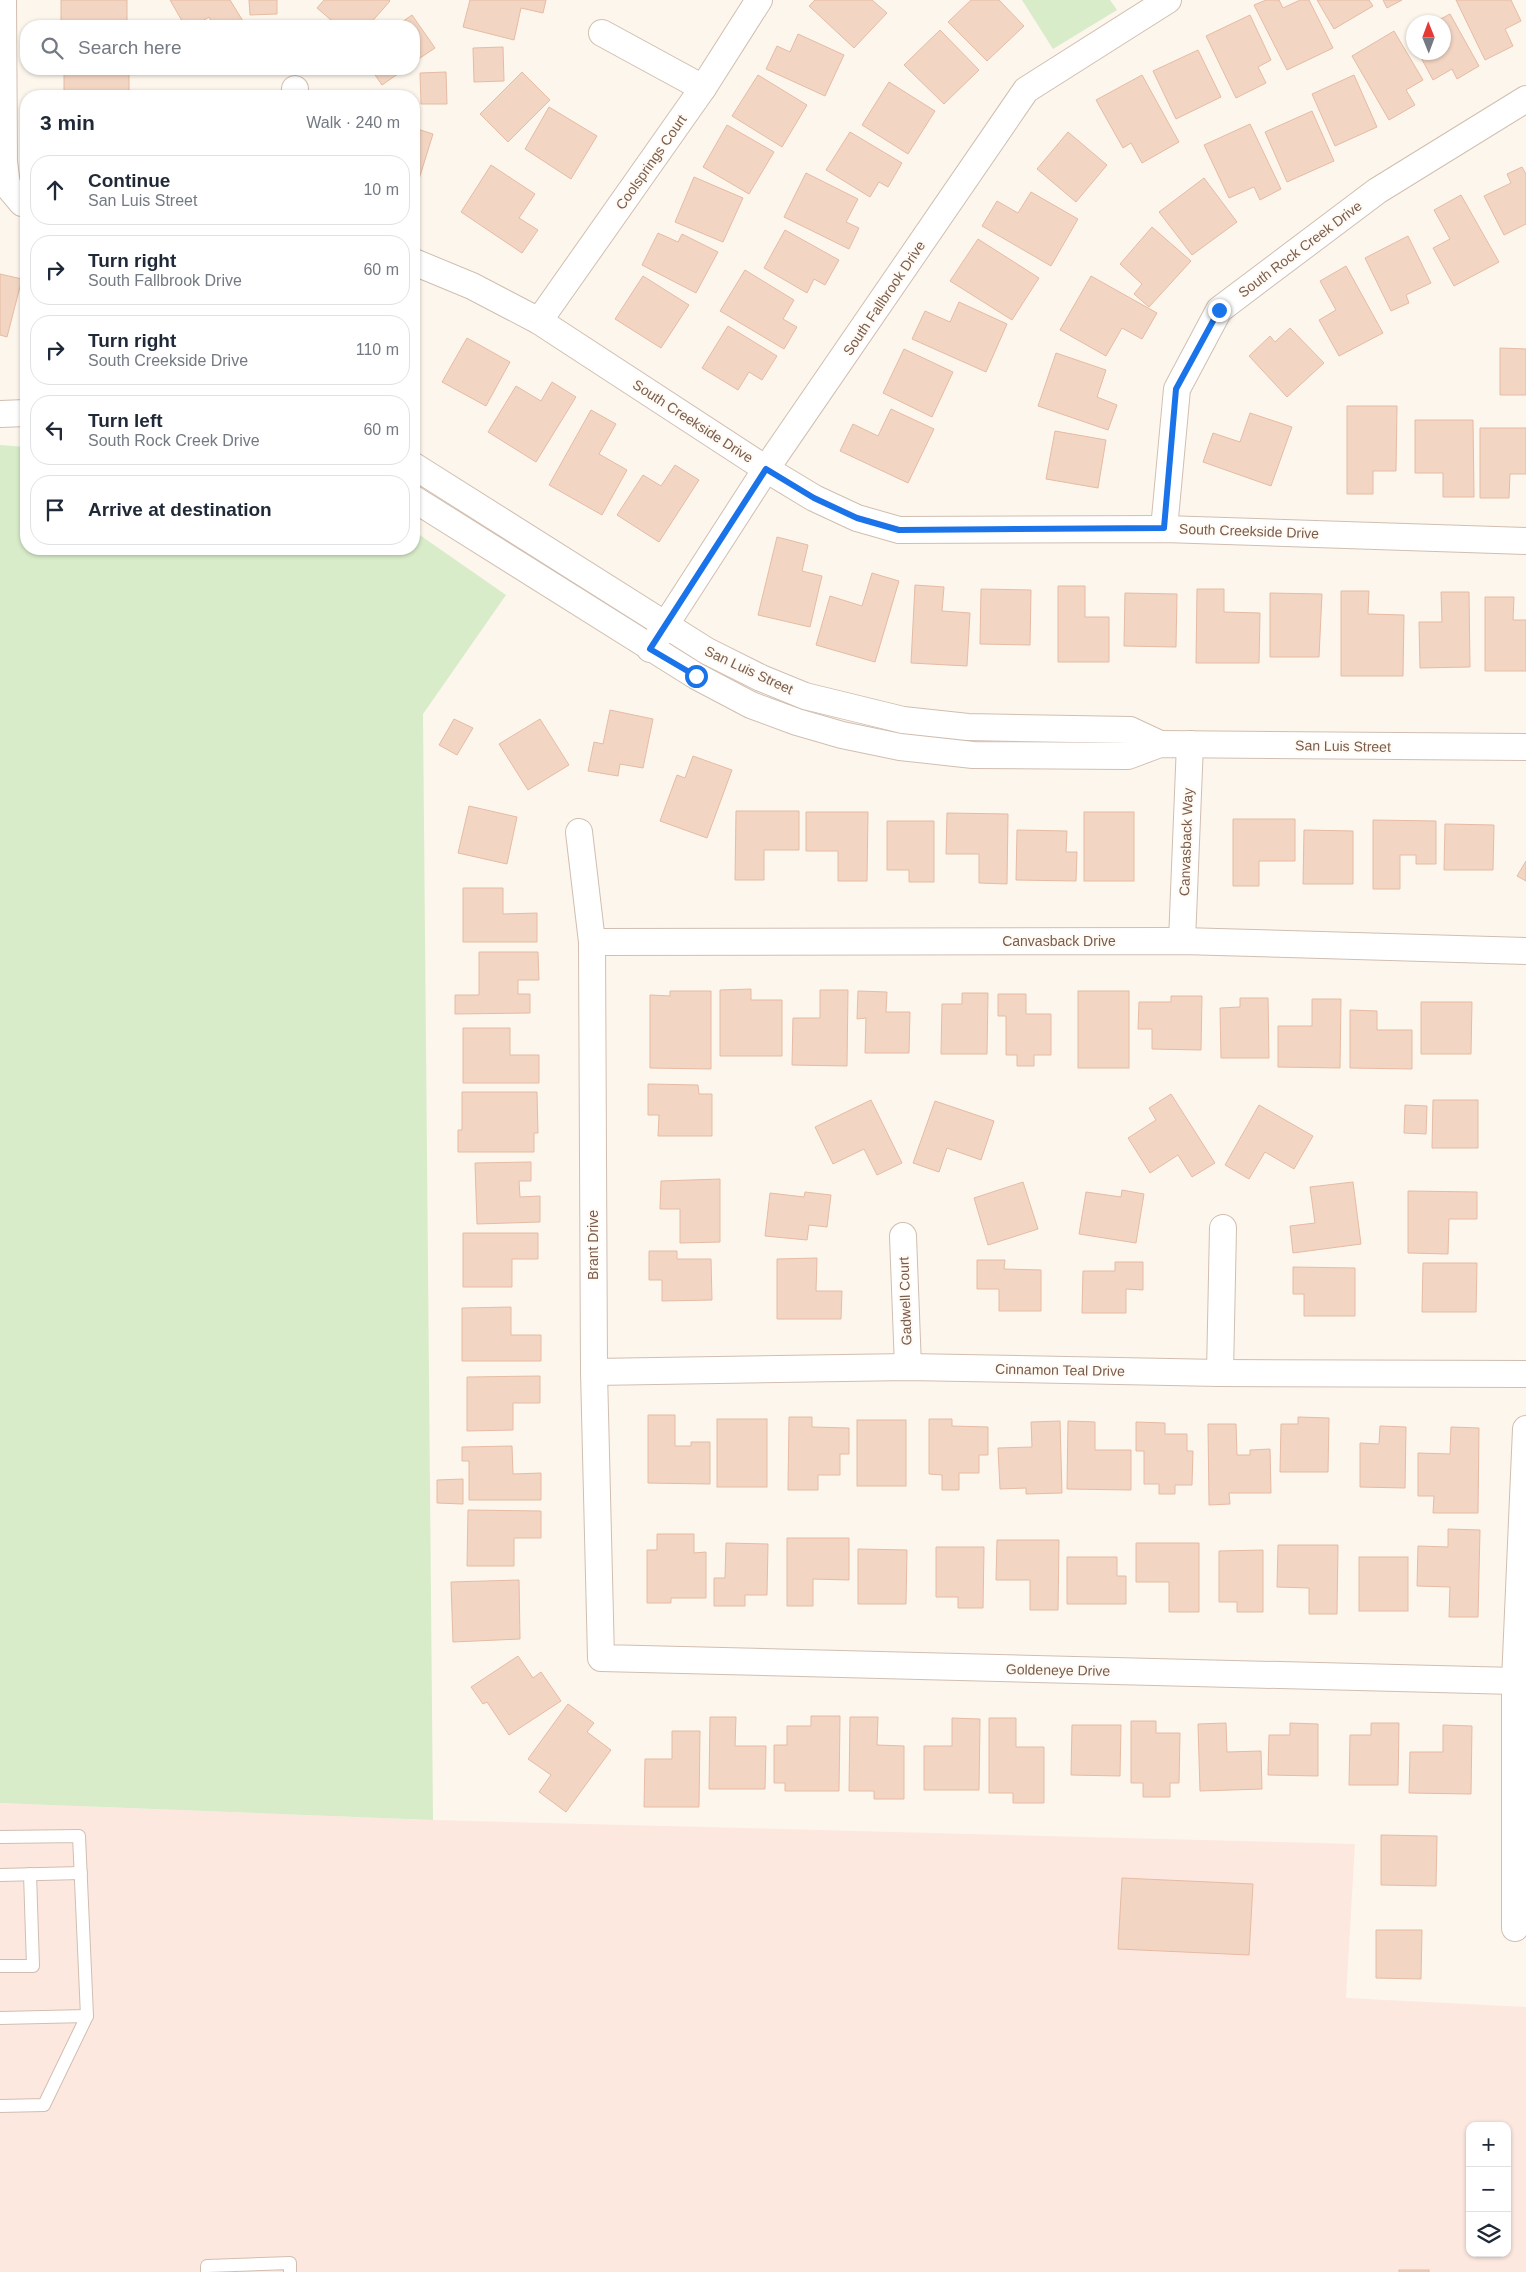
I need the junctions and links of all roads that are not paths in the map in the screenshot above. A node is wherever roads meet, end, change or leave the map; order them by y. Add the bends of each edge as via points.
1 (3, 0) edge
2 (759, 0) edge
3 (1168, 0) edge
4 (602, 33) dead end
5 (703, 88) junction
6 (1526, 99) edge
7 (20, 200) edge
8 (420, 264) edge
9 (539, 321) junction
10 (20, 413) edge
11 (0, 414) edge
12 (420, 469) edge
13 (766, 469) junction
14 (420, 502) edge
15 (1164, 528) junction
16 (1526, 541) edge
17 (664, 626) junction
18 (650, 649) junction
19 (1160, 744) junction
20 (1190, 744) junction
21 (1526, 748) edge
22 (579, 832) dead end
23 (1182, 941) junction
24 (592, 942) junction
25 (1526, 951) edge
26 (1224, 1228) dead end
27 (902, 1236) dead end
28 (908, 1367) junction
29 (594, 1372) junction
30 (1220, 1373) junction
31 (1526, 1374) edge
32 (1526, 1429) edge
33 (601, 1658) joint
34 (1515, 1681) junction
35 (0, 1837) edge
36 (81, 1873) junction
37 (0, 1874) edge
38 (30, 1874) junction
39 (1515, 1928) dead end
40 (0, 1966) edge
41 (87, 2016) junction
42 (0, 2018) edge
43 (0, 2106) edge
44 (207, 2272) edge
45 (290, 2272) edge

1 - 7 street via 4,161 7,184
2 - 5 street, Coolsprings Court
3 - 13 street, South Fallbrook Drive via 1026,90
4 - 5 street
5 - 9 street, Coolsprings Court
6 - 15 street, South Rock Creek Drive via 1377,191 1219,310 1176,389
8 - 9 street, South Creekside Drive via 472,286
9 - 13 street, South Creekside Drive
10 - 11 street
12 - 17 street, San Luis Street
13 - 15 street, South Creekside Drive via 814,498 857,518 899,530
13 - 17 street, South Fallbrook Drive
14 - 18 street, San Luis Street
15 - 16 street, South Creekside Drive
17 - 18 street, South Fallbrook Drive
17 - 19 street, San Luis Street via 761,678 805,696 847,708 903,720 968,727 1130,730
18 - 19 street, San Luis Street via 751,704 842,735 900,747 973,755 1128,756
19 - 20 street, San Luis Street
20 - 21 street, San Luis Street
20 - 23 street, Canvasback Way
22 - 24 street, Brant Drive
23 - 24 street, Canvasback Drive
23 - 25 street, Canvasback Drive
24 - 29 street, Brant Drive
26 - 30 street
27 - 28 street, Gadwell Court
28 - 29 street, Cinnamon Teal Drive
28 - 30 street, Cinnamon Teal Drive
29 - 33 street, Brant Drive
30 - 31 street, Cinnamon Teal Drive
32 - 34 street
33 - 34 street, Goldeneye Drive
34 - 39 street
35 - 36 lane via 80,1836
36 - 38 lane
36 - 41 lane
37 - 38 lane
38 - 40 lane via 34,1966
41 - 42 lane
41 - 43 lane via 44,2105
44 - 45 lane via 207,2266 290,2263

